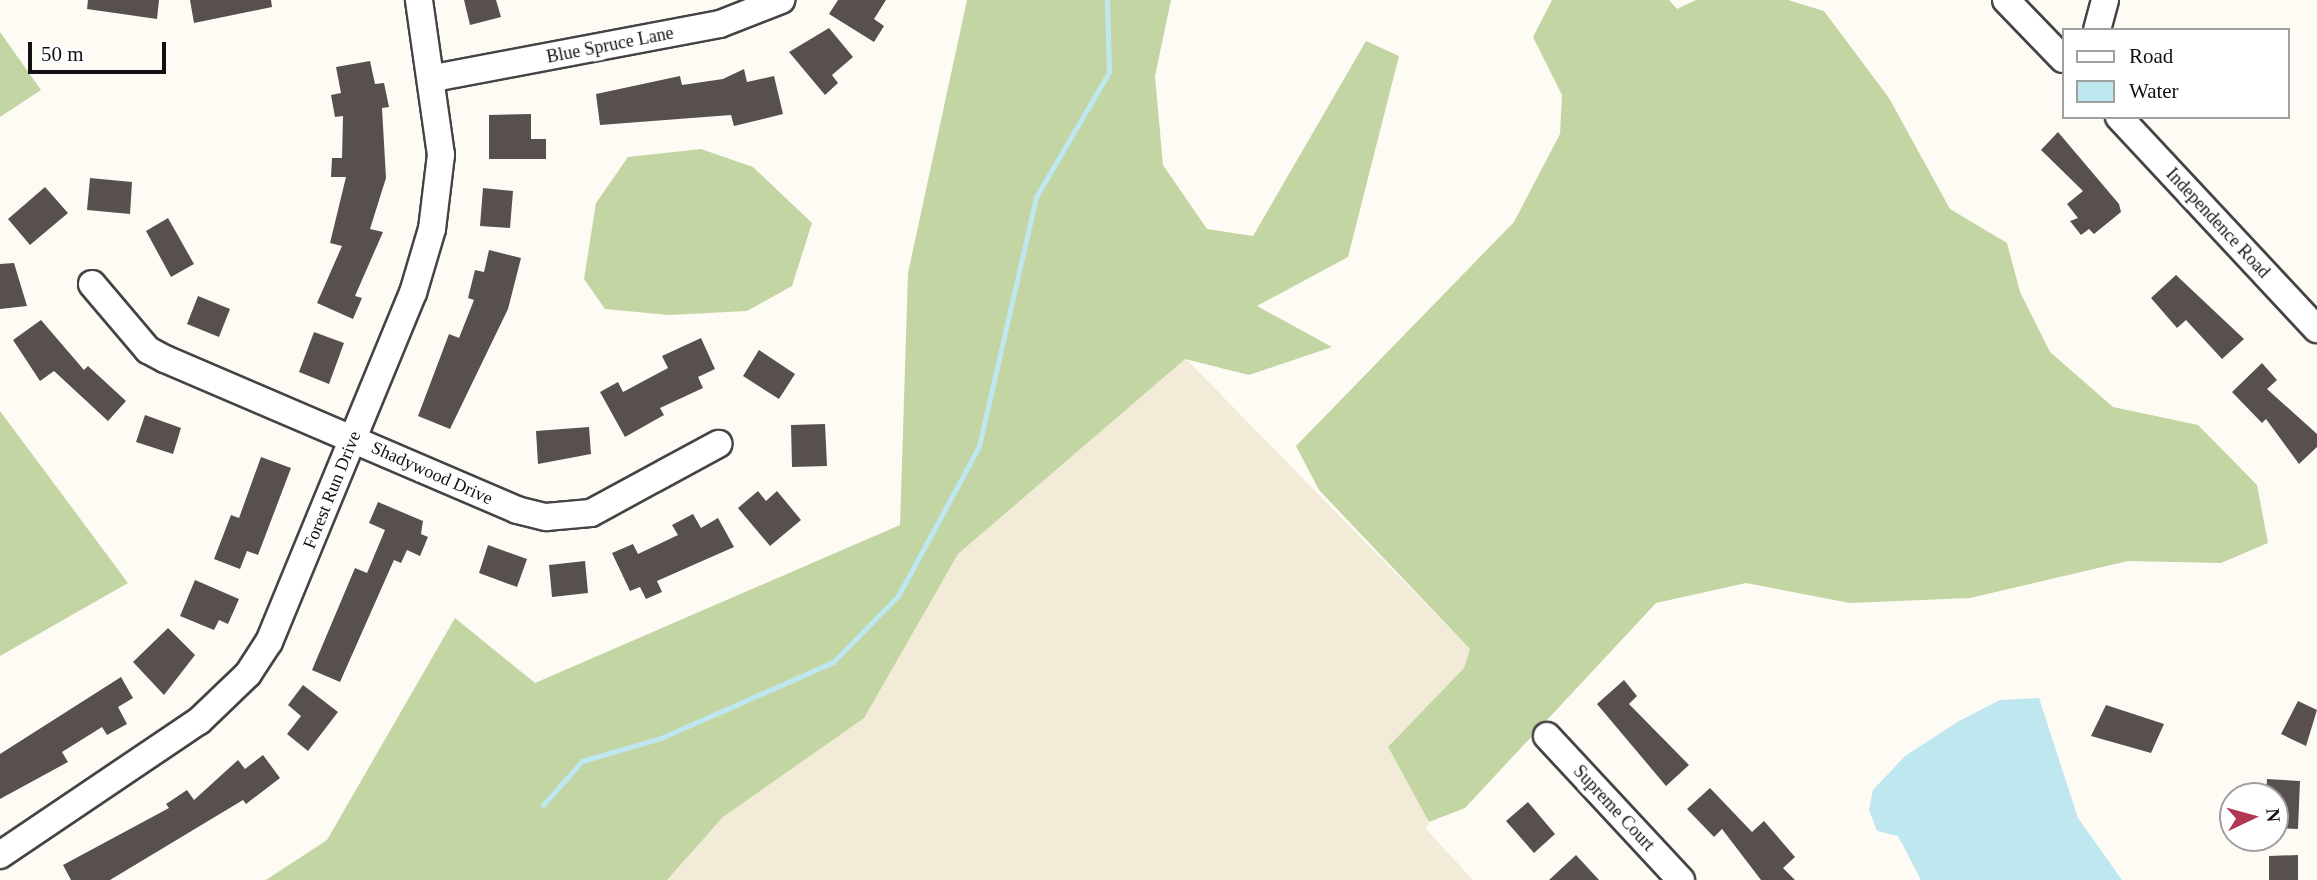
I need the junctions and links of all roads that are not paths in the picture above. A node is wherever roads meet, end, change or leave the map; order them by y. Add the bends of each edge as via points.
1 (419, 0) edge
2 (781, 0) edge
3 (2006, 0) edge
4 (2105, 0) edge
5 (2097, 28) edge
6 (2062, 59) edge
7 (434, 78) junction
8 (2121, 119) edge
9 (92, 284) dead end
10 (2317, 329) edge
11 (353, 437) junction
12 (718, 444) dead end
13 (1547, 736) dead end
14 (0, 855) edge
15 (1672, 877) edge

1 - 7 street, Forest Run Drive
2 - 7 street, Blue Spruce Lane via 720,24
3 - 6 street
4 - 5 street
7 - 11 street, Forest Run Drive via 441,155 432,229 413,293
8 - 10 street, Independence Road
9 - 11 street, Shadywood Drive via 148,349
11 - 12 street, Shadywood Drive via 546,517 590,513
11 - 14 street, Forest Run Drive via 281,617 248,674 199,721
13 - 15 street, Supreme Court

